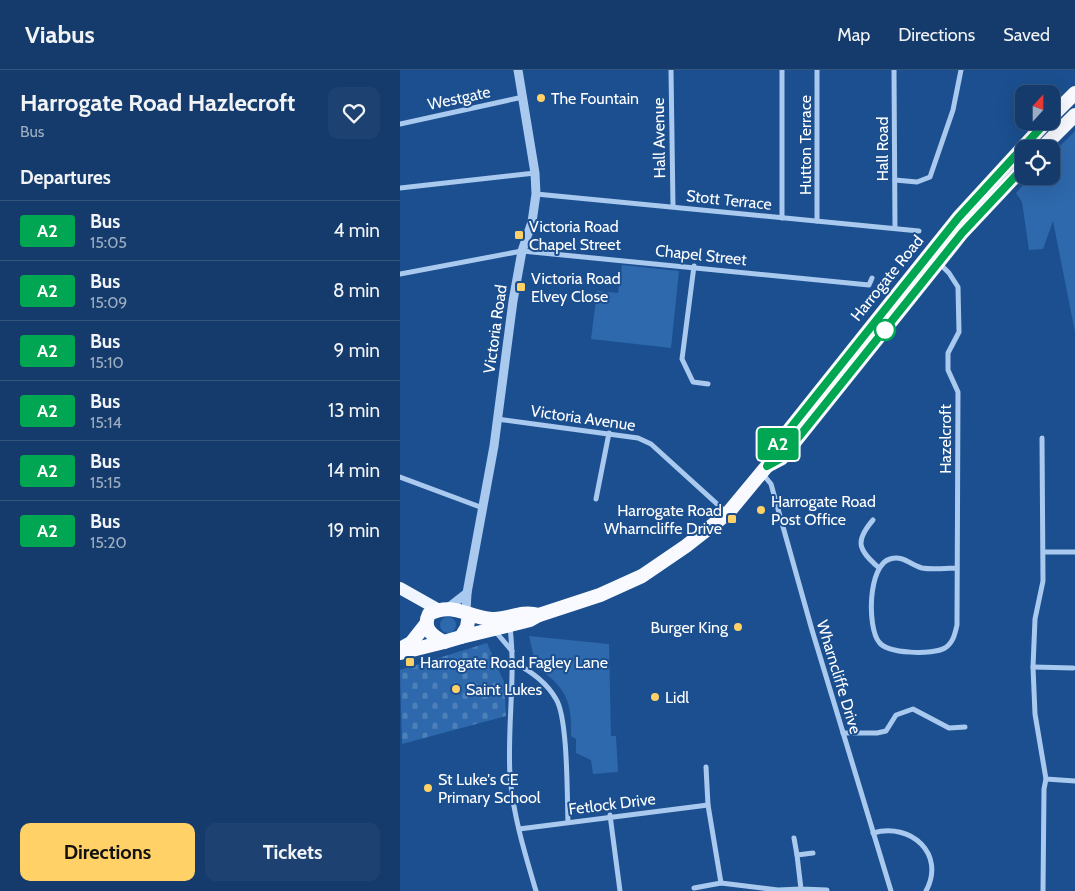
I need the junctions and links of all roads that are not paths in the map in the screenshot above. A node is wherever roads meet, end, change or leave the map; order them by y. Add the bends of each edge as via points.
1 (518, 70) edge
2 (671, 70) edge
3 (782, 70) edge
4 (817, 70) edge
5 (894, 70) edge
6 (961, 70) edge
7 (524, 97) junction
8 (1072, 98) edge
9 (1060, 109) edge
10 (1075, 115) edge
11 (400, 124) edge
12 (1039, 130) edge
13 (1050, 140) edge
14 (535, 173) junction
15 (1015, 177) edge
16 (894, 180) junction
17 (400, 188) edge
18 (536, 194) junction
19 (673, 206) junction
20 (782, 218) junction
21 (818, 221) junction
22 (895, 228) junction
23 (919, 231) dead end
24 (522, 251) junction
25 (938, 263) junction
26 (694, 266) junction
27 (400, 267) edge
28 (402, 274) edge
29 (872, 278) dead end
30 (708, 384) dead end
31 (497, 419) junction
32 (609, 433) junction
33 (1042, 438) dead end
34 (764, 469) junction
35 (400, 477) edge
36 (596, 499) dead end
37 (484, 508) junction
38 (728, 514) junction
39 (873, 520) dead end
40 (1044, 552) junction
41 (1075, 552) edge
42 (878, 567) junction
43 (957, 568) junction
44 (400, 588) edge
45 (467, 593) junction
46 (436, 614) junction
47 (468, 614) junction
48 (506, 622) junction
49 (494, 629) junction
50 (461, 637) junction
51 (444, 642) junction
52 (400, 649) edge
53 (512, 651) junction
54 (400, 653) edge
55 (513, 662) junction
56 (1033, 667) junction
57 (1073, 668) dead end
58 (965, 727) dead end
59 (843, 733) junction
60 (706, 767) dead end
61 (1046, 779) junction
62 (1075, 781) edge
63 (708, 805) junction
64 (610, 816) junction
65 (568, 822) junction
66 (519, 828) junction
67 (874, 833) junction
68 (794, 838) dead end
69 (813, 853) dead end
70 (797, 855) junction
71 (721, 884) junction
72 (694, 888) dead end
73 (801, 889) junction
74 (827, 890) edge
75 (536, 891) edge
76 (620, 891) edge
77 (891, 891) edge
78 (926, 891) edge
79 (1043, 891) edge

1 - 7 street, Victoria Road
2 - 19 street, Hall Avenue
3 - 20 street
4 - 21 street, Hutton Terrace
5 - 16 street, Hall Road
6 - 16 street via 953,110 930,177 917,182
7 - 11 street, Westgate
7 - 14 street, Victoria Road
8 - 9 highway
10 - 13 highway
12 - 34 highway, Harrogate Road via 958,218 780,441
14 - 17 street
14 - 18 street, Victoria Road
15 - 25 highway, Harrogate Road
16 - 22 street, Hall Road
18 - 19 street, Stott Terrace
18 - 24 street, Victoria Road via 532,222
19 - 20 street, Stott Terrace
20 - 21 street, Stott Terrace
21 - 22 street, Stott Terrace
22 - 23 street, Stott Terrace
24 - 26 street, Chapel Street
24 - 28 street, Chapel Street
24 - 31 street, Victoria Road
25 - 34 highway, Harrogate Road via 782,458
25 - 43 street, Hazelcroft via 958,287 958,332 948,353 948,370 958,392
26 - 29 street, Chapel Street via 869,285
26 - 30 street via 682,359 693,382
27 - 28 street
31 - 32 street, Victoria Avenue
31 - 37 street, Victoria Road
32 - 36 street
32 - 38 street, Victoria Avenue via 638,438 651,444
33 - 40 street
34 - 38 highway, Harrogate Road
34 - 59 street, Wharncliffe Drive
35 - 37 street
37 - 45 street, Victoria Road
38 - 48 highway, Harrogate Road via 642,576 600,595 538,615 526,612
39 - 42 street via 864,531 860,548
40 - 41 street
40 - 56 street via 1043,581 1035,619
42 - 43 street via 890,559 905,558 921,568
42 - 43 street, Hazelcroft via 873,582 872,626 879,643 889,650 904,652 936,651 945,648 954,638
44 - 46 main road
45 - 46 street
45 - 47 street, Victoria Road
46 - 47 highway, Harrogate Road
46 - 51 highway via 430,633
46 - 52 highway via 412,643
47 - 48 highway, Harrogate Road
47 - 50 highway via 467,627
48 - 49 highway, Harrogate Road
48 - 53 street
49 - 50 highway, Harrogate Road
49 - 53 street
50 - 51 highway, Harrogate Road
51 - 54 highway, Harrogate Road
53 - 55 street
55 - 65 street via 531,673 557,700 563,729
55 - 66 street via 510,775
56 - 57 street
56 - 61 street via 1035,714
58 - 59 street via 949,728 913,709 896,715 886,731
59 - 67 street, Wharncliffe Drive
60 - 63 street
61 - 62 street
61 - 79 street
63 - 64 street, Fetlock Drive
63 - 71 street
64 - 65 street, Fetlock Drive
64 - 76 street
65 - 66 street, Fetlock Drive
66 - 75 street
67 - 77 street, Wharncliffe Drive
67 - 78 street via 894,830 920,842 930,862
68 - 70 street
69 - 70 street
70 - 73 street
71 - 72 street
71 - 73 street
73 - 74 street

